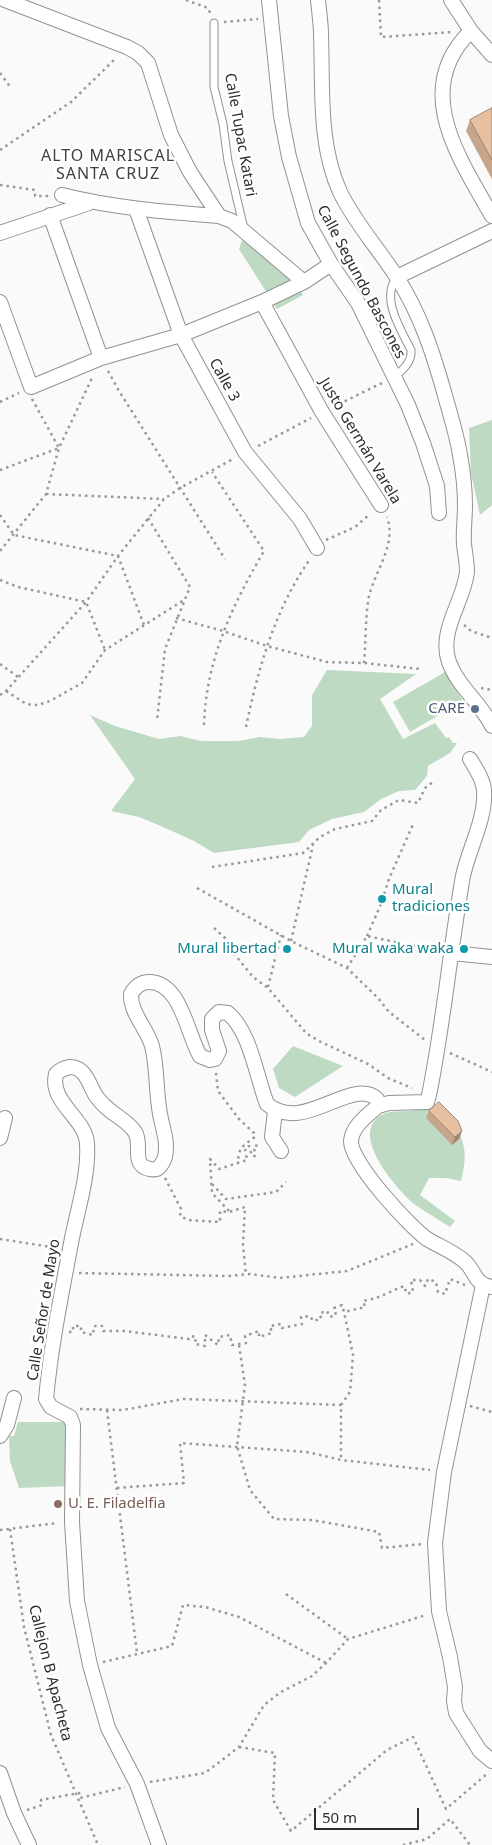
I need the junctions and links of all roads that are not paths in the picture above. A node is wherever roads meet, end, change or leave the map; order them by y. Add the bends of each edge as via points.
1 (6, 0) edge
2 (269, 0) edge
3 (318, 0) edge
4 (451, 0) edge
5 (214, 23) road end
6 (471, 31) junction
7 (492, 55) edge
8 (62, 195) road end
9 (91, 202) junction
10 (136, 209) junction
11 (50, 215) junction
12 (219, 216) junction
13 (492, 216) edge
14 (244, 230) junction
15 (492, 231) edge
16 (0, 233) edge
17 (331, 264) junction
18 (397, 277) junction
19 (304, 282) junction
20 (0, 302) edge
21 (262, 302) junction
22 (181, 335) junction
23 (101, 358) junction
24 (394, 377) junction
25 (381, 505) road end
26 (439, 513) dead end
27 (317, 548) road end
28 (492, 726) edge
29 (470, 759) dead end
30 (452, 953) junction
31 (492, 957) edge
32 (378, 1106) junction
33 (275, 1110) junction
34 (5, 1118) dead end
35 (0, 1138) edge
36 (281, 1151) dead end
37 (488, 1286) edge
38 (14, 1398) dead end
39 (0, 1436) edge
40 (492, 1761) edge
41 (0, 1773) edge
42 (29, 1845) edge
43 (159, 1845) edge

1 - 12 street via 138,53 148,64 171,135 190,172
2 - 17 street, Calle Segundo Bascones via 281,116 289,157 308,223
3 - 18 street via 322,96 330,163 340,192
4 - 6 street
5 - 14 lane, Calle Tupac Katari via 214,87
6 - 7 street
6 - 13 street via 451,55 442,99 455,149
8 - 9 street
9 - 10 street
9 - 11 street
10 - 12 street
10 - 22 street, Calle 3
11 - 16 street
11 - 23 street
12 - 14 street
14 - 19 street
15 - 18 street
17 - 19 street
17 - 24 street, Calle Segundo Bascones via 358,303
18 - 24 lane via 391,288 392,306 411,354 409,362
18 - 28 street via 430,344 460,454 467,570 451,619 449,661 458,680
19 - 21 street
20 - 23 street via 29,388
21 - 22 street
21 - 25 street, Justo Germán Varela via 322,412
22 - 23 street
22 - 27 street, Calle 3 via 245,452 300,519
24 - 26 street, Calle Segundo Bascones via 408,405 437,486
29 - 30 street via 483,782 484,792 465,866
30 - 31 street
30 - 32 street via 439,1047 427,1102
32 - 33 street via 377,1099 364,1092 298,1112
32 - 37 street via 354,1131 351,1139 355,1158 408,1222 426,1238 462,1258 470,1265 478,1282
33 - 36 street via 272,1137
33 - 43 street, Calle Señor de Mayo via 267,1104 238,1023 228,1013 219,1012 214,1016 211,1023 219,1051 215,1059 200,1056 175,996 156,982 139,984 131,994 132,1008 148,1033 153,1048 166,1143 166,1155 158,1168 147,1169 141,1165 134,1129 96,1097 81,1070 65,1068 56,1074 60,1098 87,1143 84,1178 55,1331 46,1399 51,1407 70,1417 73,1424 72,1522 77,1601 90,1665 108,1728 137,1784
34 - 35 street
37 - 40 street via 444,1472 435,1543 439,1611 455,1686 456,1713 480,1751
38 - 39 street via 7,1425
41 - 42 street

